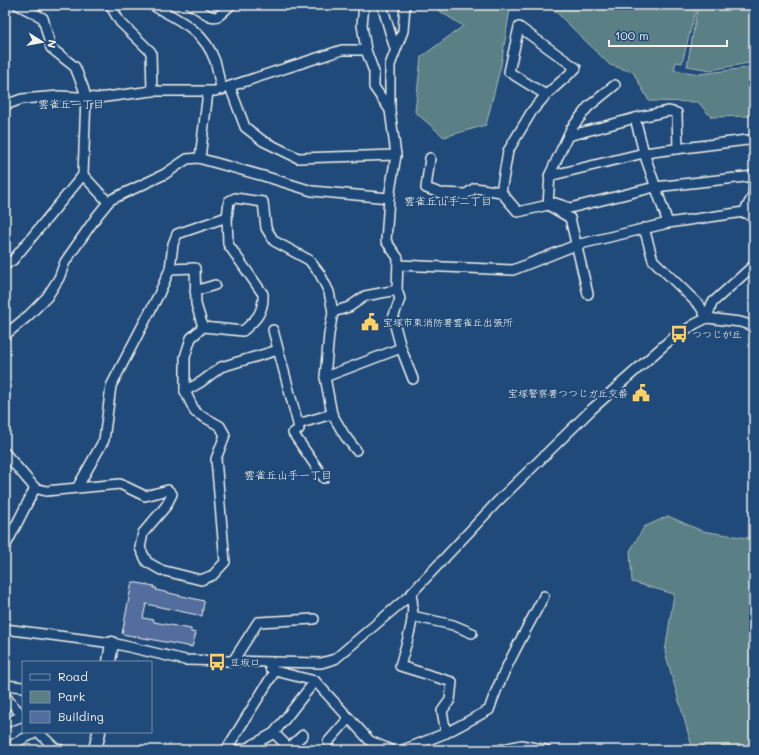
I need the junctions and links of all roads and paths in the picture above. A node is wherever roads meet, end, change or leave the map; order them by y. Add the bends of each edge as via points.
1 (18, 5) edge
2 (110, 5) edge
3 (152, 5) edge
4 (191, 5) edge
5 (231, 5) edge
6 (364, 5) edge
7 (382, 5) edge
8 (405, 5) edge
9 (395, 49) junction
10 (366, 50) junction
11 (616, 85) dead end
12 (226, 88) junction
13 (152, 91) junction
14 (208, 92) junction
15 (546, 95) junction
16 (86, 98) junction
17 (5, 105) edge
18 (390, 110) junction
19 (635, 118) junction
20 (568, 136) junction
21 (754, 142) edge
22 (678, 149) junction
23 (644, 153) junction
24 (396, 155) junction
25 (200, 158) junction
26 (430, 158) dead end
27 (84, 175) junction
28 (754, 175) edge
29 (549, 176) junction
30 (655, 187) junction
31 (501, 192) junction
32 (389, 198) junction
33 (108, 202) junction
34 (548, 206) junction
35 (744, 212) junction
36 (227, 217) junction
37 (754, 218) edge
38 (668, 223) junction
39 (644, 228) junction
40 (576, 245) junction
41 (5, 265) edge
42 (754, 265) edge
43 (398, 266) junction
44 (170, 269) junction
45 (215, 284) dead end
46 (397, 290) junction
47 (195, 291) junction
48 (588, 294) dead end
49 (333, 312) junction
50 (707, 318) junction
51 (754, 326) edge
52 (203, 327) junction
53 (273, 330) dead end
54 (5, 335) edge
55 (401, 348) junction
56 (278, 350) junction
57 (325, 377) junction
58 (414, 379) dead end
59 (184, 392) junction
60 (332, 414) junction
61 (298, 424) junction
62 (356, 450) dead end
63 (5, 453) edge
64 (324, 478) dead end
65 (35, 488) junction
66 (77, 488) junction
67 (5, 545) edge
68 (411, 594) junction
69 (544, 596) dead end
70 (412, 616) junction
71 (314, 619) dead end
72 (5, 629) edge
73 (472, 633) dead end
74 (112, 643) junction
75 (109, 661) edge
76 (233, 661) junction
77 (259, 662) junction
78 (275, 671) junction
79 (315, 681) junction
80 (5, 685) edge
81 (22, 687) edge
82 (5, 694) edge
83 (22, 715) edge
84 (22, 716) edge
85 (349, 718) junction
86 (5, 723) edge
87 (36, 733) edge
88 (39, 733) edge
89 (99, 733) edge
90 (446, 733) junction
91 (274, 734) junction
92 (303, 735) dead end
93 (328, 742) dead end
94 (15, 743) dead end
95 (61, 750) edge
96 (95, 750) edge
97 (226, 750) edge
98 (239, 750) edge
99 (391, 750) edge
100 (403, 750) edge
101 (499, 750) edge
102 (546, 750) edge

1 - 16 street via 43,18 52,48 75,66
2 - 13 street via 120,22 152,52
3 - 12 street via 194,30 203,39 210,48
4 - 5 street via 209,15 218,16
6 - 10 street via 362,25
7 - 9 street
8 - 9 street via 403,31
9 - 18 street via 390,65
10 - 12 street via 342,50
10 - 18 street via 374,72 374,87
11 - 20 street via 588,107
12 - 14 street
12 - 24 street via 245,127 263,141 298,158
13 - 14 street
13 - 16 street
14 - 25 street
15 - 15 street via 576,68 519,27 509,72
15 - 31 street via 532,111 508,151
16 - 17 street via 59,96 22,99
16 - 27 street
18 - 24 street
19 - 20 street
19 - 22 street via 669,111 677,113
19 - 23 street
20 - 29 street
21 - 22 street via 747,140
22 - 23 street
23 - 29 street
23 - 30 street
24 - 32 street
25 - 32 street via 312,192
25 - 33 street via 187,159 165,174
26 - 31 street via 426,188 440,193 466,194 475,188
27 - 33 street
27 - 41 street
28 - 30 street
28 - 35 street via 753,196
29 - 34 street
30 - 34 street via 570,208 555,203
30 - 38 street
31 - 34 street via 518,212
32 - 43 street via 386,241 398,258
33 - 54 street via 65,262 47,297
34 - 40 street via 570,218
35 - 37 street
35 - 38 street
36 - 44 street via 177,234 172,244
36 - 49 street via 229,201 235,198 262,202 266,228 274,241 309,260 329,292
36 - 52 street via 228,244 263,294 264,303 257,319 243,331
38 - 39 street
39 - 40 street
39 - 50 street via 653,260 700,306
40 - 43 street via 513,270
40 - 48 street
42 - 50 street via 712,304
43 - 46 street
44 - 47 street via 195,268
44 - 66 street via 111,386 104,440
45 - 47 street
46 - 49 street via 365,296 350,307
46 - 55 street via 400,298 393,318
47 - 52 street
49 - 57 street
50 - 51 street
50 - 68 street via 670,340 592,409 497,502
52 - 59 street via 191,338 185,357
53 - 56 street
55 - 57 street
55 - 58 street
56 - 59 street via 221,367
56 - 61 street
57 - 60 street
59 - 66 street via 194,412 220,426 225,436 216,459 225,562 213,575 201,580 161,570 146,562 140,548 143,533 166,506 172,494 168,490 144,496 120,484
60 - 61 street
60 - 62 street
61 - 64 street via 299,430 293,433
63 - 65 street
65 - 66 street via 46,491
65 - 67 street
68 - 70 street via 414,604
68 - 77 street via 335,659 321,663
69 - 90 street via 493,698 490,710
70 - 73 street via 453,625
70 - 90 street via 400,666 452,682 450,700 442,711
71 - 76 street via 258,622
72 - 74 street
74 - 75 street
74 - 76 street via 185,660
76 - 77 street
77 - 78 street
78 - 79 street
78 - 97 street
79 - 85 street
79 - 91 street
80 - 81 street
82 - 83 street
84 - 86 street
85 - 93 street
85 - 99 street via 370,741
87 - 94 street
88 - 95 street via 56,749
89 - 96 street
90 - 100 street
91 - 92 street via 289,748
91 - 98 street
101 - 102 street via 521,745

